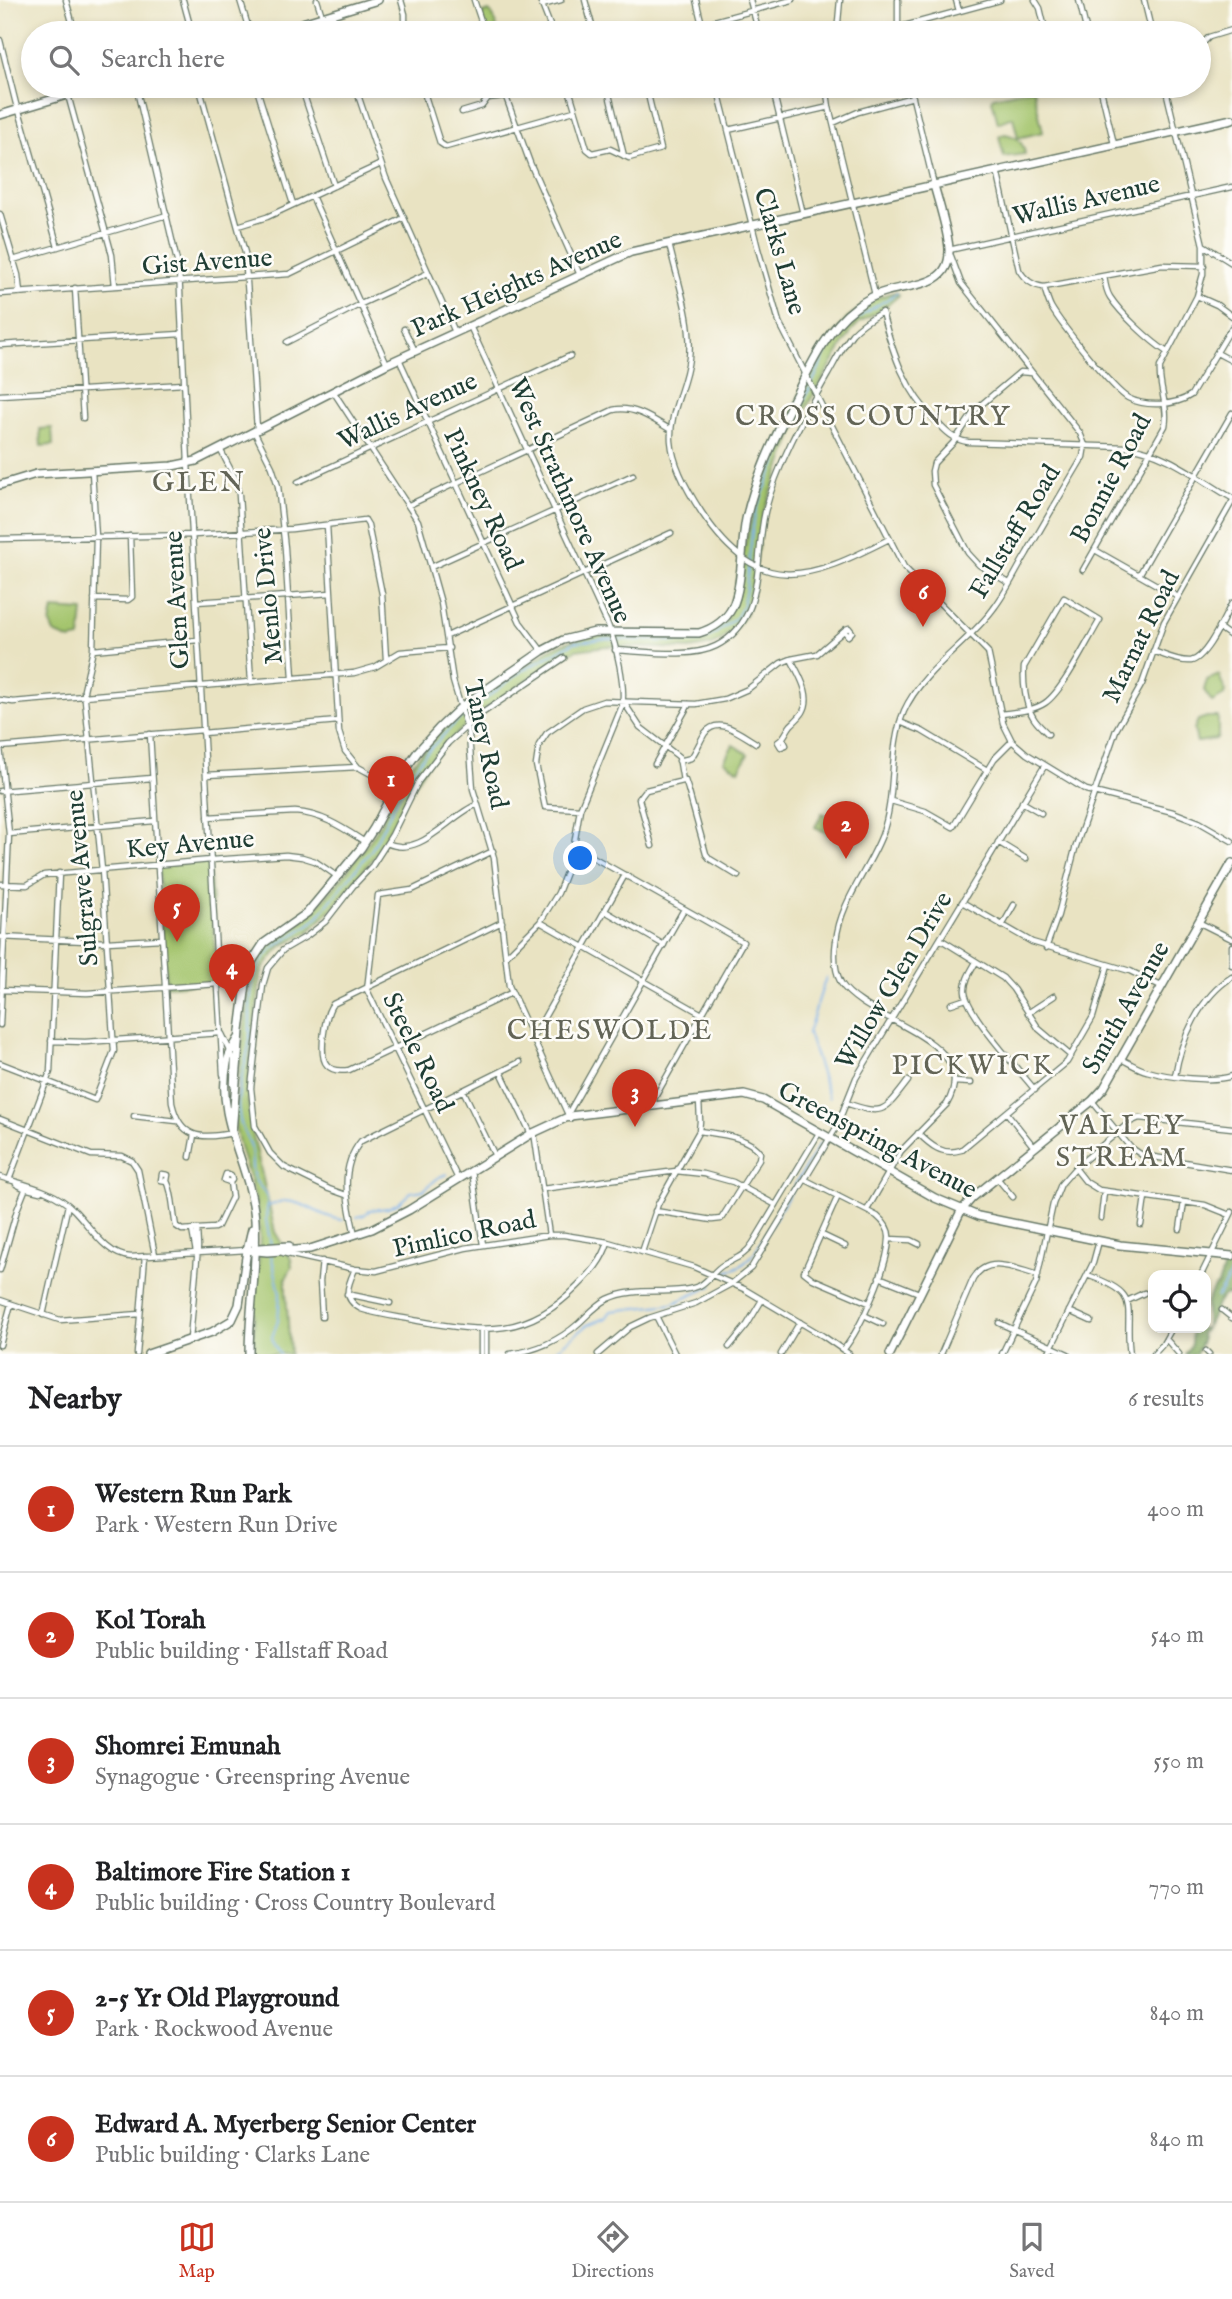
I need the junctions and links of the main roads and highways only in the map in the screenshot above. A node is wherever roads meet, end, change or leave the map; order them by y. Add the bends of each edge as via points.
1 (378, 0) edge
2 (312, 21) edge
3 (58, 98) edge
4 (0, 115) edge
5 (1232, 119) edge
6 (934, 185) junction
7 (0, 485) edge
8 (1232, 863) edge
9 (240, 1031) junction
10 (232, 1133) junction
11 (961, 1211) junction
12 (255, 1218) junction
13 (247, 1250) junction
14 (256, 1250) junction
15 (1232, 1256) edge
16 (151, 1353) edge
17 (249, 1354) edge
18 (890, 1354) edge

1 - 2 main road
3 - 4 main road
5 - 6 main road, Park Heights Avenue
6 - 7 main road, Park Heights Avenue via 631,253 387,364 188,463 32,474
6 - 9 main road, Fallstaff Road via 949,251 942,272 932,281 875,296 836,326 788,410 754,491 733,604 724,618 694,634 575,636 542,651 462,710 419,750 365,842 338,877 307,913 264,943 254,957
8 - 11 main road, Smith Avenue via 1109,1081 1092,1101
9 - 10 main road
9 - 10 main road via 226,1064 224,1099
10 - 12 main road
11 - 14 main road, Greenspring Avenue via 756,1097 744,1095 570,1116 533,1133 398,1217 355,1236 305,1248
11 - 15 main road, Greenspring Avenue via 1133,1247
11 - 18 main road, Smith Avenue
12 - 13 main road
12 - 14 main road
13 - 14 main road, Greenspring Avenue
13 - 16 main road via 235,1316 222,1328
14 - 17 main road

